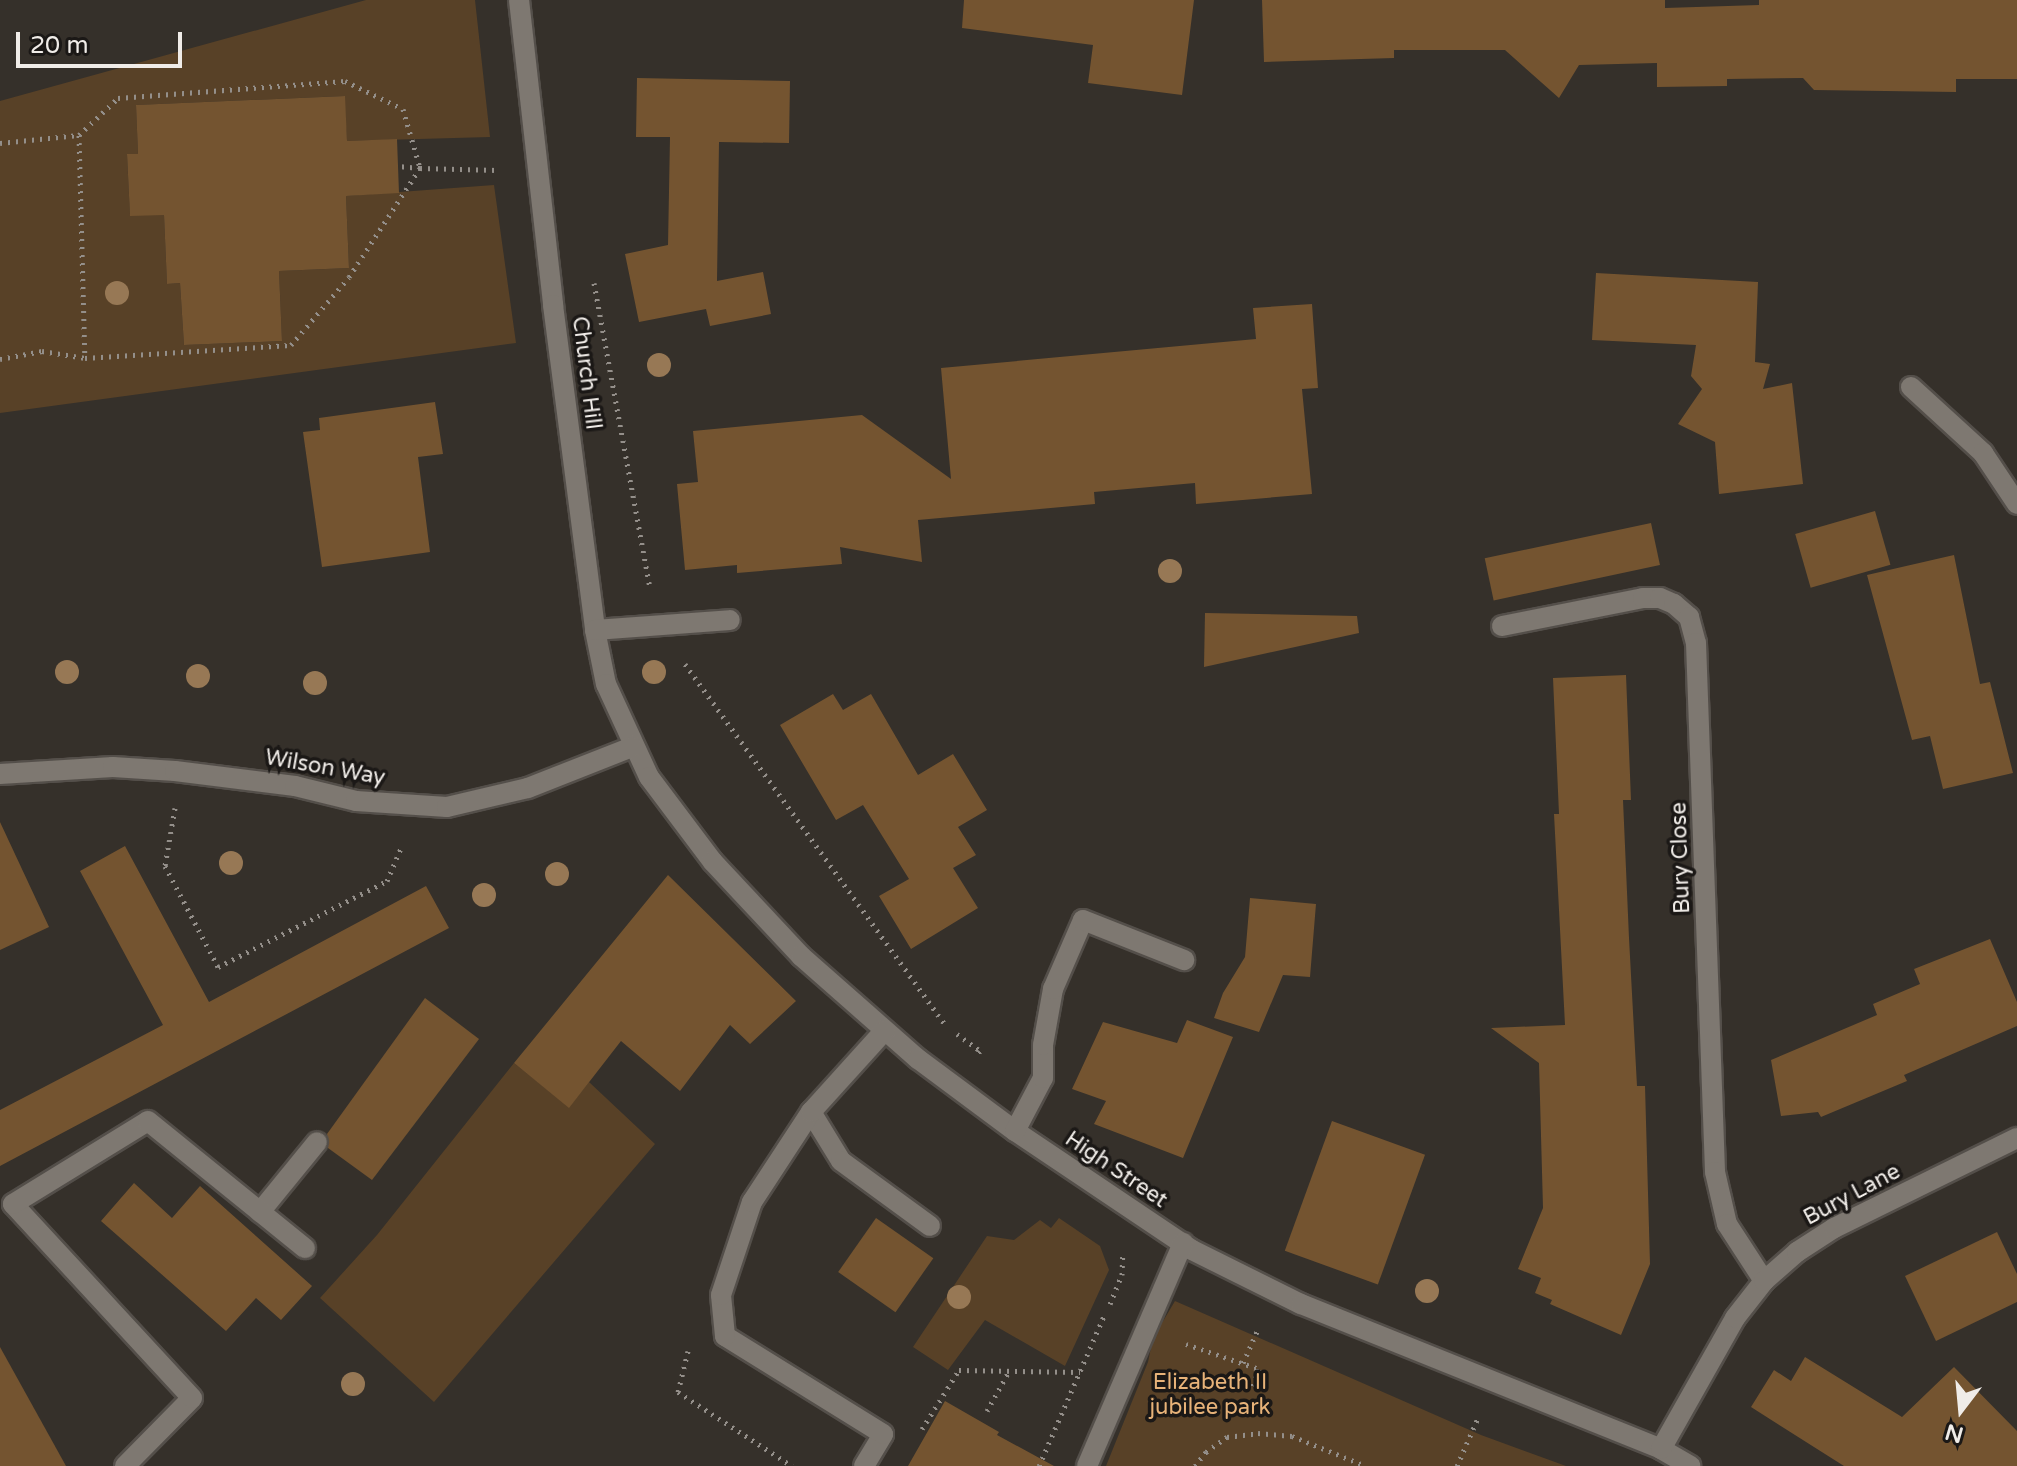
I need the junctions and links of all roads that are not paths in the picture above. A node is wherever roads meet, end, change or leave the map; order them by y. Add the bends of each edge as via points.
1 (519, 0) edge
2 (1911, 387) dead end
3 (2017, 504) edge
4 (730, 620) dead end
5 (1502, 626) dead end
6 (595, 630) junction
7 (632, 747) junction
8 (0, 774) edge
9 (1184, 960) dead end
10 (885, 1030) junction
11 (811, 1112) junction
12 (1015, 1131) junction
13 (2017, 1138) edge
14 (317, 1142) dead end
15 (260, 1212) junction
16 (930, 1226) dead end
17 (1183, 1243) junction
18 (305, 1248) dead end
19 (1764, 1281) junction
20 (1661, 1449) junction
21 (127, 1465) edge
22 (864, 1466) edge
23 (1087, 1466) edge
24 (1690, 1466) edge

1 - 6 street, Church Hill
2 - 3 street via 1983,453
4 - 6 street
5 - 19 street, Bury Close via 1643,598 1660,598 1689,617 1696,643 1715,1172 1727,1224
6 - 7 street, Church Hill via 606,684
7 - 8 street, Wilson Way via 528,788 447,807 356,801 295,786 175,771 113,767
7 - 10 street, High Street via 713,862 801,956
9 - 12 street via 1083,920 1053,989 1043,1078
10 - 11 street
10 - 12 street, High Street
11 - 16 street via 841,1161
11 - 22 street via 752,1202 721,1295 725,1336 883,1434
12 - 17 street, High Street
13 - 19 street, Bury Lane via 1834,1228
14 - 15 street
15 - 18 street
15 - 21 street via 148,1121 13,1204 192,1398
17 - 20 street, High Street via 1301,1304
17 - 23 street
19 - 20 street, Bury Lane via 1710,1358
20 - 24 street, High Street

